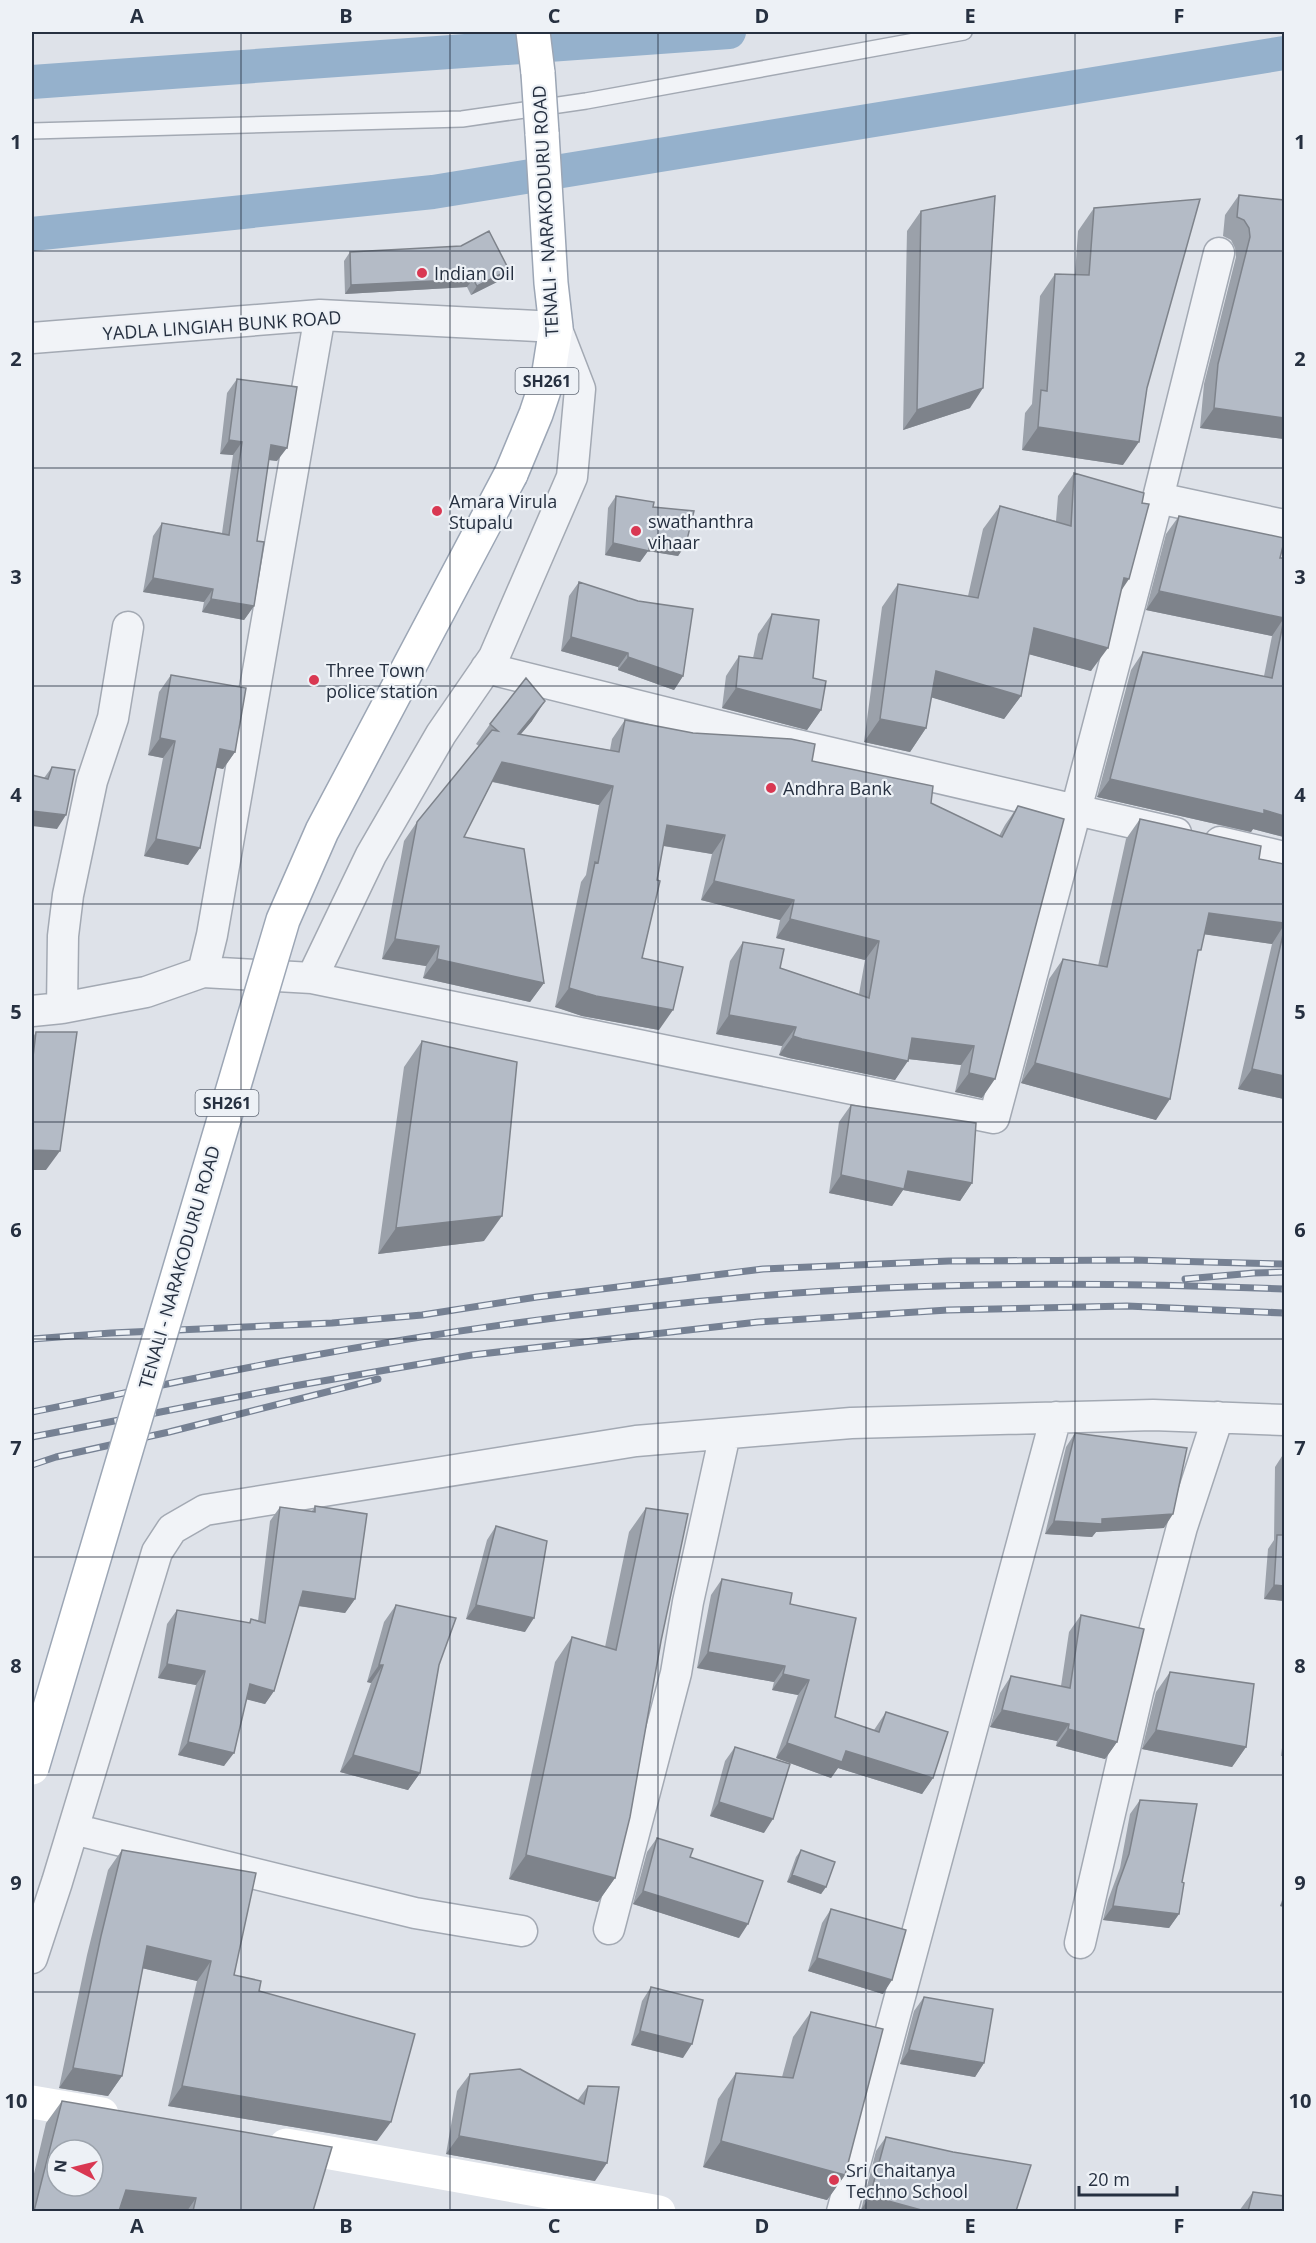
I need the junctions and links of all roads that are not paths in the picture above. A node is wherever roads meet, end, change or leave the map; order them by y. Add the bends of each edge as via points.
1 (533, 32) edge
2 (963, 32) edge
3 (32, 131) edge
4 (1219, 253) dead end
5 (320, 315) junction
6 (556, 327) junction
7 (32, 338) edge
8 (1158, 498) junction
9 (1284, 525) edge
10 (128, 627) dead end
11 (486, 668) junction
12 (1076, 810) junction
13 (1284, 857) edge
14 (203, 972) junction
15 (312, 978) junction
16 (63, 1008) junction
17 (32, 1011) edge
18 (1056, 1417) junction
19 (1218, 1417) junction
20 (1284, 1420) edge
21 (725, 1434) junction
22 (32, 1768) edge
23 (73, 1829) junction
24 (609, 1929) dead end
25 (522, 1931) dead end
26 (1080, 1943) dead end
27 (32, 1958) edge
28 (32, 2102) edge
29 (126, 2118) edge
30 (256, 2140) edge
31 (659, 2211) edge
32 (842, 2211) edge

1 - 6 main road, TENALI - NARAKODURU ROAD / SH261, bridge
2 - 3 lane via 586,101 462,119
4 - 8 street
5 - 6 street, YADLA LINGIAH BUNK ROAD
5 - 7 street, YADLA LINGIAH BUNK ROAD
5 - 14 street
6 - 11 street via 580,389 572,477
6 - 22 main road, TENALI - NARAKODURU ROAD / SH261, bridge via 545,387 511,474 322,831 283,920
8 - 9 street
8 - 12 street
10 - 16 street via 113,718 93,781 68,896 63,936
11 - 12 street
11 - 15 street via 441,734 371,855
12 - 13 street
12 - 15 street via 994,1118
14 - 15 street
14 - 16 street via 146,992
16 - 17 street
18 - 19 street
18 - 21 street via 851,1424
18 - 32 street
19 - 20 street
19 - 26 street via 1182,1527 1138,1692
21 - 23 street via 636,1442 205,1510 172,1529 157,1552
21 - 24 street via 676,1673
23 - 25 street via 415,1913
23 - 27 street
28 - 29 main road
30 - 31 main road

